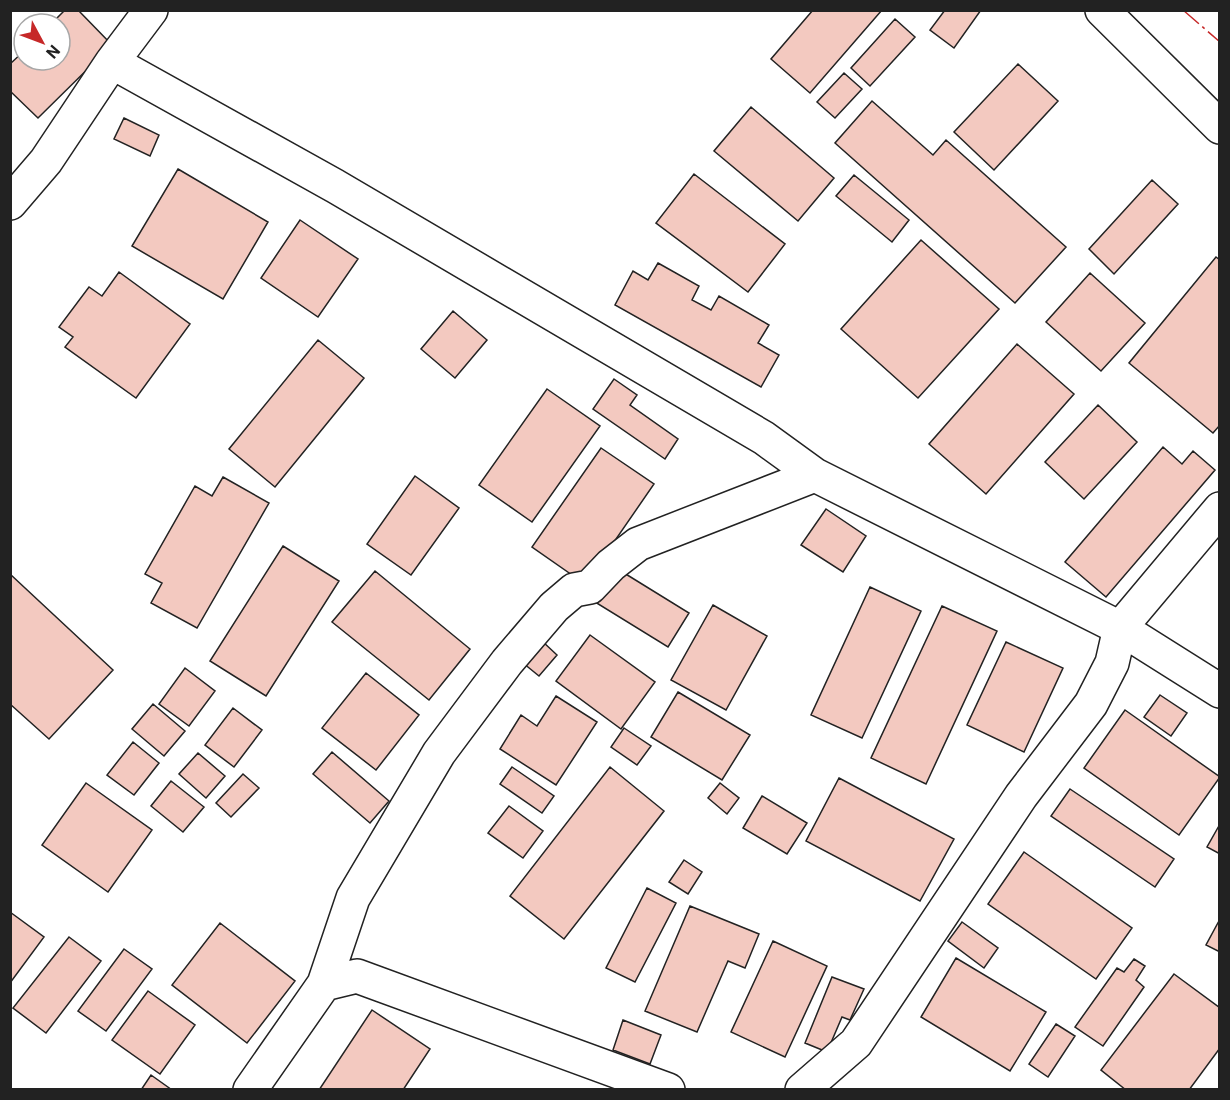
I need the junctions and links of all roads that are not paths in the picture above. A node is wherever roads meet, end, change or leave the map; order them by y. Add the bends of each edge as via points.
1 (151, 10) edge
2 (1102, 10) edge
3 (112, 62) junction
4 (1220, 127) edge
5 (10, 202) edge
6 (815, 475) junction
7 (1220, 509) edge
8 (1120, 628) junction
9 (1220, 692) edge
10 (324, 984) junction
11 (856, 1043) junction
12 (250, 1089) edge
13 (668, 1089) edge
14 (802, 1089) edge
15 (831, 1089) edge

1 - 3 street
2 - 4 street
3 - 5 street via 46,161
3 - 6 street via 335,186 744,426
6 - 8 street
6 - 10 street via 638,544 590,587 574,590 555,607 507,662 439,753 353,898
7 - 8 street
8 - 9 street
8 - 11 street via 1112,663 1091,704 1021,796
10 - 12 street
10 - 13 street via 357,976
11 - 14 street
11 - 15 street

